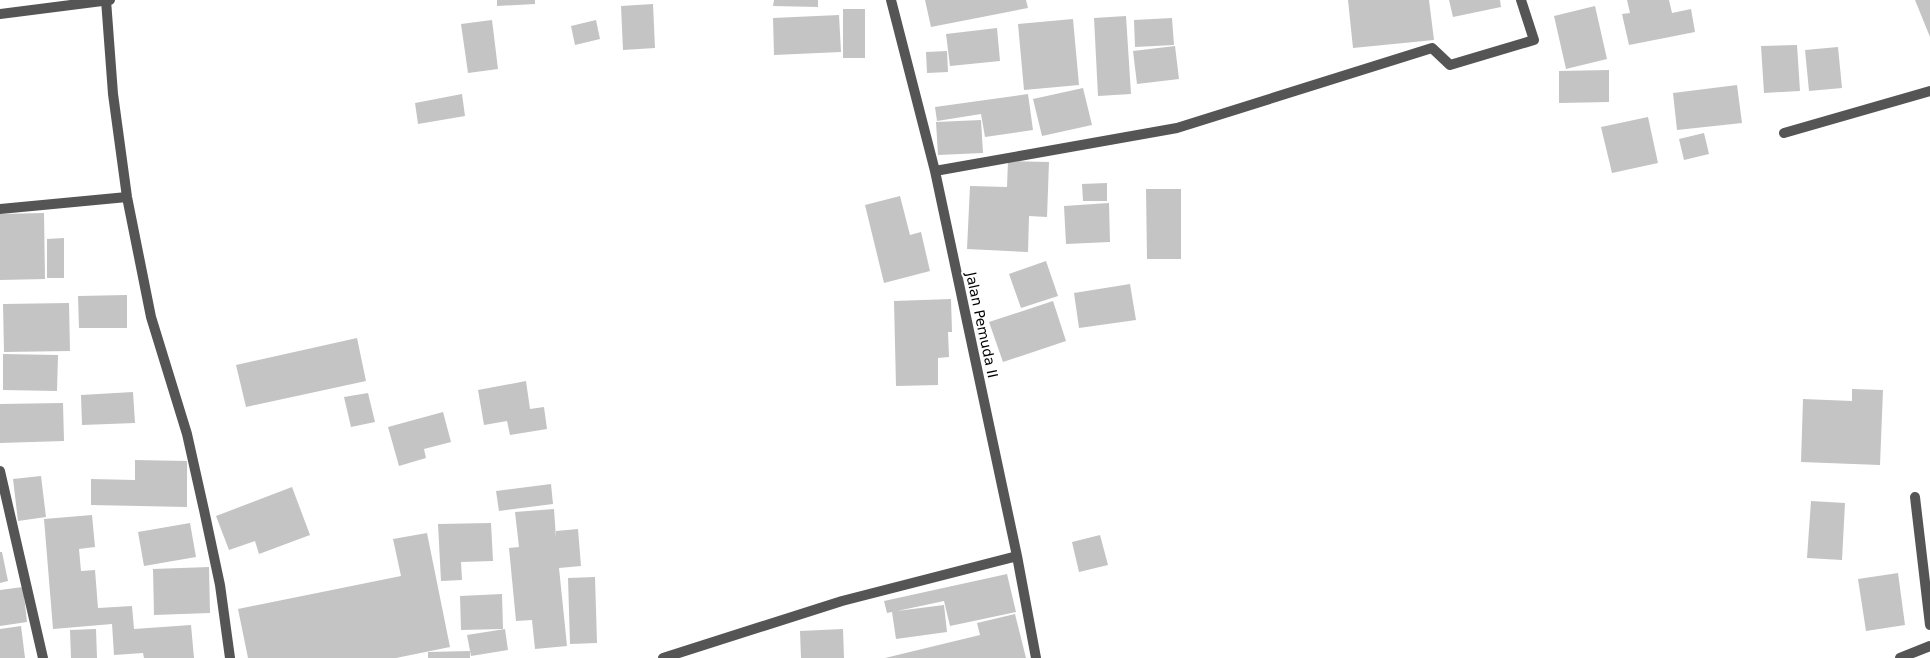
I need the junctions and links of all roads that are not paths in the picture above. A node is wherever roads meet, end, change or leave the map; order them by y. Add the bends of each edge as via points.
1 (107, 0) edge
2 (891, 0) edge
3 (1521, 0) edge
4 (0, 14) edge
5 (1930, 91) edge
6 (1784, 133) dead end
7 (935, 170) junction
8 (127, 197) junction
9 (0, 209) edge
10 (0, 471) edge
11 (1915, 497) dead end
12 (1016, 556) junction
13 (1930, 625) edge
14 (1930, 646) edge
15 (43, 658) edge
16 (230, 658) edge
17 (664, 658) edge
18 (1036, 658) edge
19 (1900, 658) edge

1 - 4 street
1 - 8 street via 113,94
2 - 7 street, Jalan Pemuda II
3 - 7 street via 1534,40 1450,66 1432,48 1177,128
5 - 6 street
7 - 12 street, Jalan Pemuda II
8 - 9 street
8 - 16 street via 151,317 194,463 220,585
10 - 15 street
11 - 13 street
12 - 17 street via 842,601
12 - 18 street, Jalan Pemuda II
14 - 19 street

